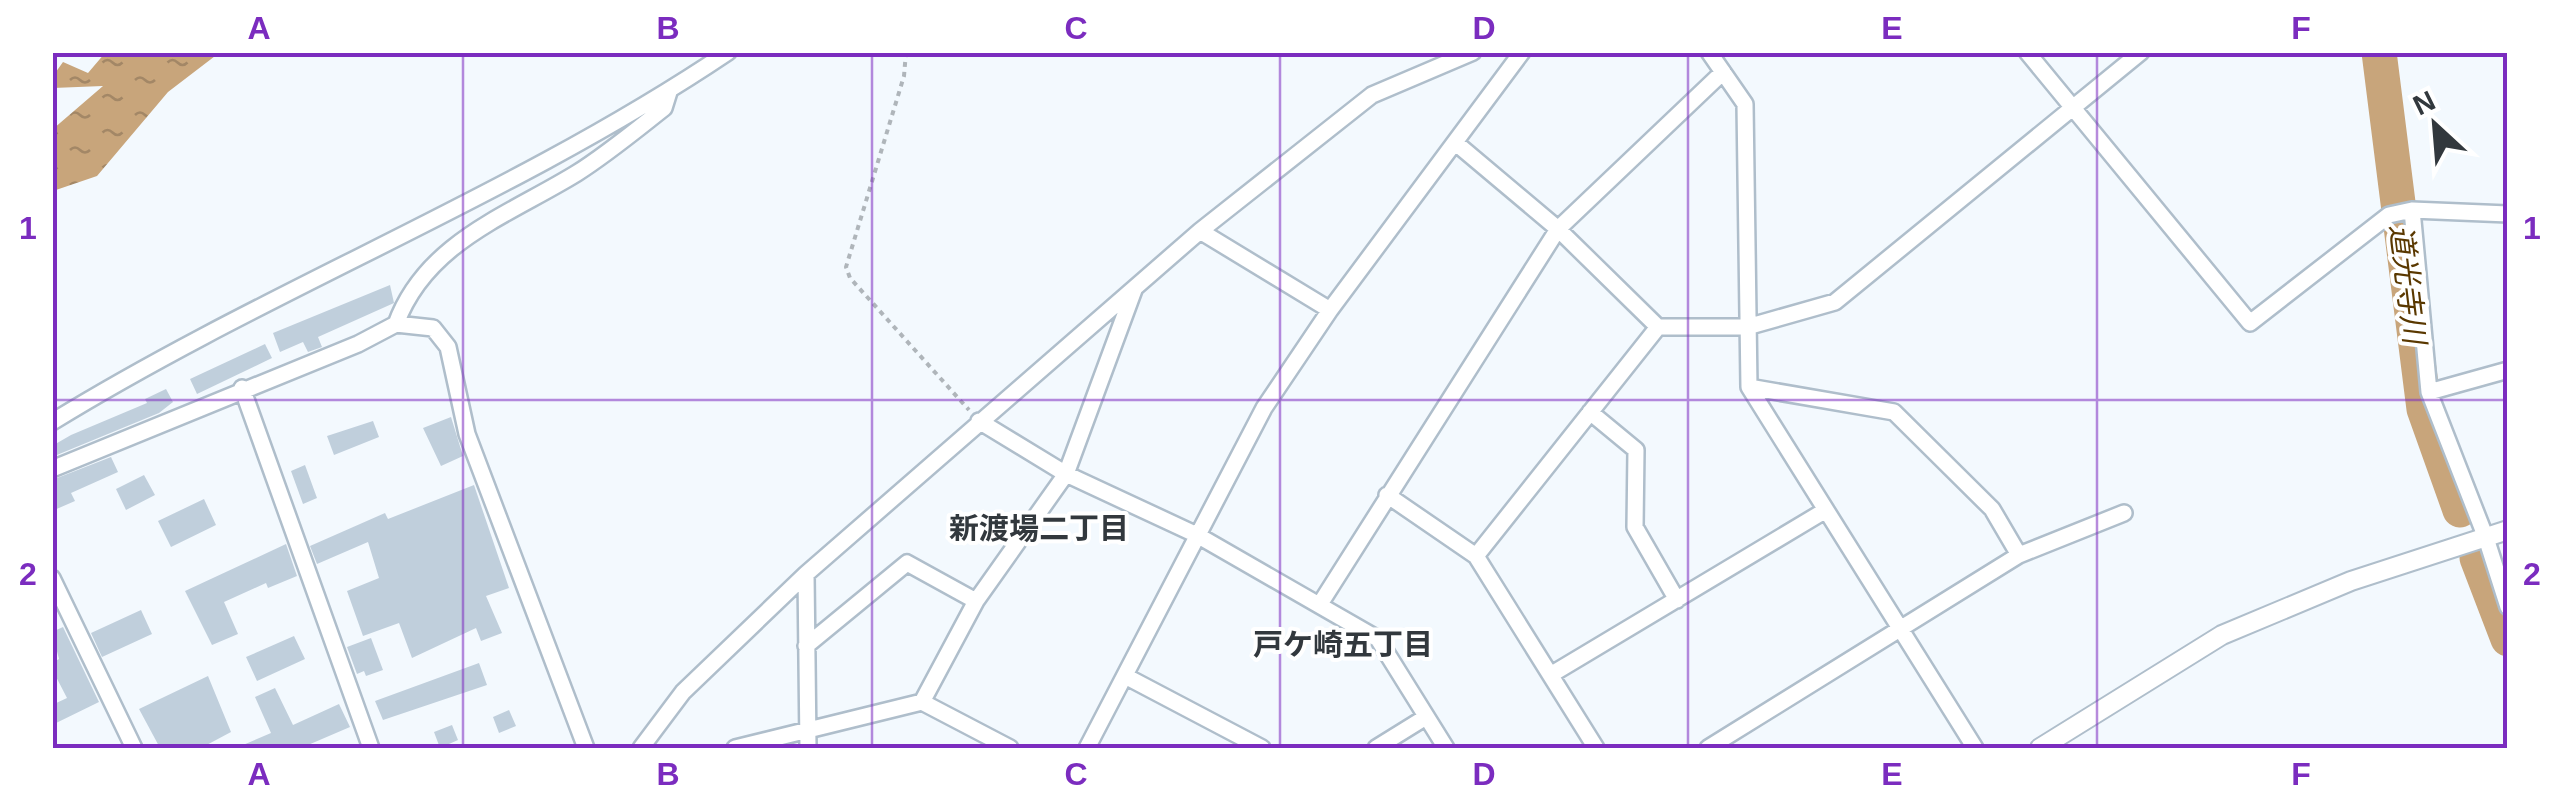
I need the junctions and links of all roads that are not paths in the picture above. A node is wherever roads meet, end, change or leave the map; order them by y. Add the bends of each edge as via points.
1 (728, 52) edge
2 (1472, 52) edge
3 (1522, 52) edge
4 (1708, 52) edge
5 (2027, 52) edge
6 (2141, 52) edge
7 (1723, 72) junction
8 (669, 92) junction
9 (2072, 109) junction
10 (1457, 144) junction
11 (2411, 210) junction
12 (2508, 214) edge
13 (1558, 229) junction
14 (1200, 231) junction
15 (1136, 286) junction
16 (1330, 310) junction
17 (396, 324) junction
18 (1658, 327) junction
19 (1747, 328) junction
20 (2508, 370) edge
21 (1749, 387) junction
22 (242, 388) junction
23 (2429, 392) junction
24 (1590, 412) junction
25 (52, 422) edge
26 (979, 422) junction
27 (52, 469) edge
28 (1066, 474) junction
29 (1387, 496) junction
30 (1826, 510) junction
31 (2124, 513) dead end
32 (2508, 530) edge
33 (1196, 535) junction
34 (2486, 538) junction
35 (2019, 554) junction
36 (1476, 556) junction
37 (806, 574) junction
38 (52, 578) edge
39 (1676, 600) junction
40 (976, 601) junction
41 (1320, 604) junction
42 (2508, 607) edge
43 (1901, 626) junction
44 (806, 646) junction
45 (1552, 674) junction
46 (1127, 678) junction
47 (922, 702) junction
48 (1426, 717) junction
49 (808, 730) junction
50 (134, 748) edge
51 (372, 748) edge
52 (586, 748) edge
53 (641, 748) edge
54 (735, 748) edge
55 (808, 748) edge
56 (1010, 748) edge
57 (1086, 748) edge
58 (1262, 748) edge
59 (1376, 748) edge
60 (1446, 748) edge
61 (1596, 748) edge
62 (1708, 748) edge
63 (1975, 748) edge
64 (2040, 748) edge

1 - 8 street
2 - 14 street via 1372,94
3 - 10 street
4 - 7 street
5 - 9 street
6 - 9 street
7 - 13 street
7 - 19 street via 1745,104
8 - 17 street via 664,108 577,173 464,238 416,284
8 - 25 street via 416,231 243,314
9 - 11 street via 2250,323 2389,215
9 - 19 street via 1835,302
10 - 13 street
10 - 16 street
11 - 12 street
11 - 23 street
13 - 18 street
13 - 29 street
14 - 15 street
14 - 16 street
15 - 26 street
15 - 28 street
16 - 33 street via 1264,408
17 - 22 street
17 - 52 street via 433,328 448,347 466,434
18 - 19 street
18 - 24 street
19 - 21 street
20 - 23 street
21 - 30 street
21 - 35 street via 1894,412 1992,509
22 - 27 street
22 - 51 street
23 - 34 street
24 - 36 street
24 - 39 street via 1636,450 1635,527
26 - 28 street
26 - 37 street
28 - 33 street
28 - 40 street
29 - 36 street
29 - 41 street
30 - 39 street
30 - 43 street
31 - 35 street
32 - 34 street
33 - 41 street
33 - 46 street
34 - 42 street
34 - 64 street via 2351,582 2222,636
35 - 43 street
36 - 45 street
37 - 44 street
37 - 53 street via 682,692
38 - 50 street
39 - 45 street
40 - 44 street via 907,563
40 - 47 street
41 - 48 street via 1378,639
43 - 62 street
43 - 63 street
44 - 49 street
45 - 61 street
46 - 57 street
46 - 58 street
47 - 49 street
47 - 56 street
48 - 59 street
48 - 60 street
49 - 54 street
49 - 55 street

